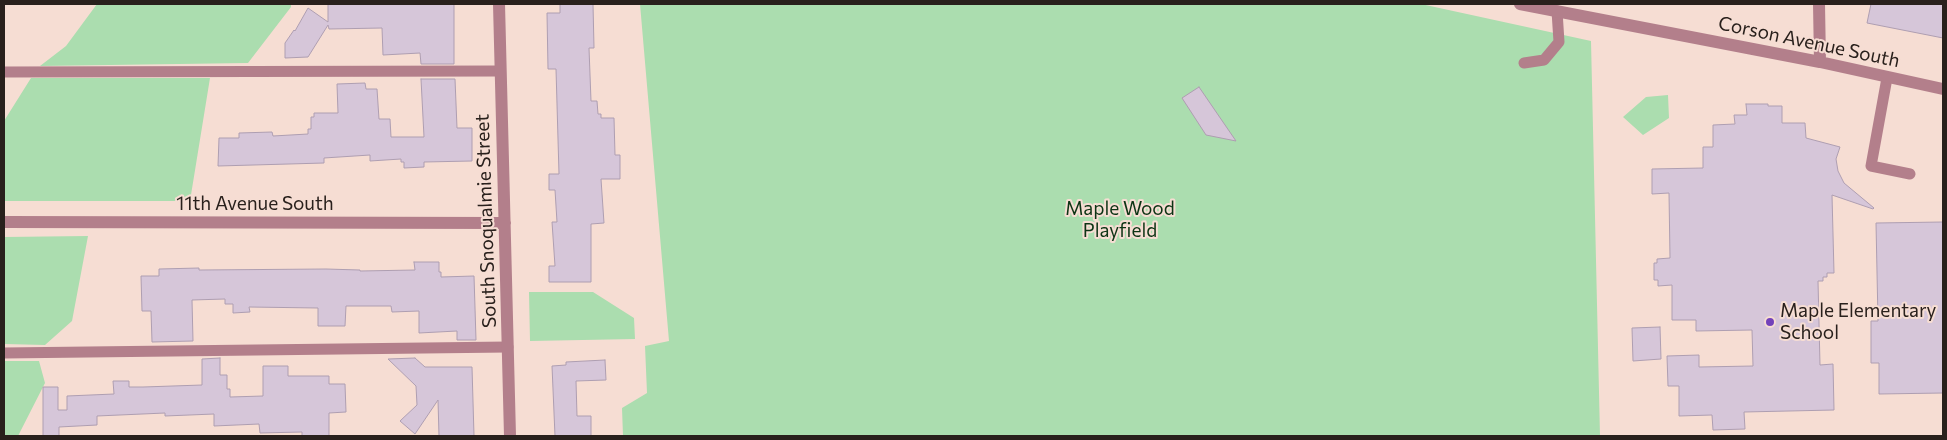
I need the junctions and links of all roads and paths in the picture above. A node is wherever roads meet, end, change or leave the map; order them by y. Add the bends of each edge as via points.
1 (499, 4) edge
2 (1520, 4) edge
3 (1820, 4) edge
4 (1557, 7) edge
5 (1820, 62) junction
6 (1524, 63) dead end
7 (500, 71) junction
8 (4, 72) edge
9 (1887, 78) junction
10 (1943, 88) edge
11 (1910, 174) dead end
12 (4, 222) edge
13 (505, 223) junction
14 (508, 347) junction
15 (4, 353) edge
16 (510, 436) edge

1 - 7 street, South Snoqualmie Street
2 - 4 street, Corson Avenue South
3 - 5 street
4 - 5 street, Corson Avenue South
4 - 6 lane via 1559,42 1544,60
5 - 9 street, Corson Avenue South
7 - 8 lane
7 - 13 street, South Snoqualmie Street
9 - 10 street, Corson Avenue South
9 - 11 lane via 1871,166
12 - 13 street, 11th Avenue South
13 - 14 street, South Snoqualmie Street
14 - 15 lane
14 - 16 street, South Snoqualmie Street

